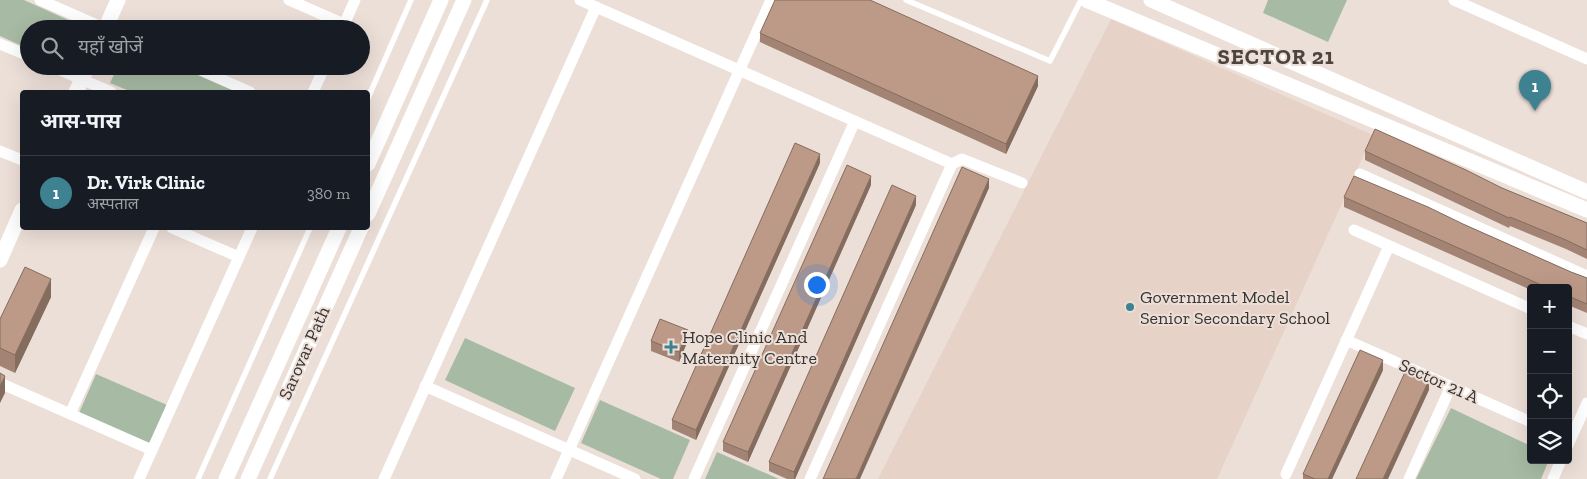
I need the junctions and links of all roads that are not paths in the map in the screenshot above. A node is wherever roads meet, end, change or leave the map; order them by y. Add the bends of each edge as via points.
1 (40, 0) edge
2 (118, 0) edge
3 (288, 0) edge
4 (355, 0) edge
5 (411, 0) edge
6 (441, 0) edge
7 (464, 0) edge
8 (487, 0) edge
9 (580, 0) edge
10 (771, 0) edge
11 (906, 0) edge
12 (1081, 0) edge
13 (1086, 0) edge
14 (1151, 0) edge
15 (1454, 0) edge
16 (596, 7) junction
17 (85, 20) edge
18 (109, 20) edge
19 (329, 20) edge
20 (346, 20) edge
21 (0, 44) edge
22 (20, 52) edge
23 (1587, 58) edge
24 (739, 71) junction
25 (211, 75) edge
26 (321, 75) edge
27 (82, 79) edge
28 (107, 90) edge
29 (245, 90) edge
30 (314, 90) edge
31 (370, 93) edge
32 (854, 121) junction
33 (0, 151) edge
34 (20, 159) edge
35 (370, 160) edge
36 (952, 164) junction
37 (1360, 174) dead end
38 (1022, 183) dead end
39 (1587, 192) edge
40 (370, 210) edge
41 (1587, 210) edge
42 (20, 215) edge
43 (153, 230) edge
44 (177, 230) edge
45 (251, 230) edge
46 (309, 230) edge
47 (338, 230) edge
48 (360, 230) edge
49 (1354, 230) dead end
50 (1389, 246) junction
51 (239, 257) junction
52 (0, 260) edge
53 (1587, 276) edge
54 (1527, 307) edge
55 (1572, 328) edge
56 (1587, 334) edge
57 (1346, 340) junction
58 (0, 382) edge
59 (425, 386) junction
60 (1451, 386) junction
61 (1587, 403) edge
62 (70, 414) junction
63 (1527, 420) edge
64 (1572, 435) edge
65 (152, 450) junction
66 (569, 450) junction
67 (1559, 464) edge
68 (1286, 474) dead end
69 (139, 479) edge
70 (198, 479) edge
71 (226, 479) edge
72 (248, 479) edge
73 (270, 479) edge
74 (384, 479) edge
75 (556, 479) edge
76 (635, 479) edge
77 (694, 479) edge
78 (810, 479) edge
79 (1409, 479) edge
80 (1553, 479) edge

1 - 17 street
2 - 18 street
3 - 19 street
4 - 20 street
5 - 31 lane
6 - 35 street
7 - 40 street
8 - 73 lane
9 - 16 street
10 - 24 street
11 - 12 lane via 1050,61
13 - 41 street
14 - 39 street
15 - 23 street
16 - 24 street
16 - 59 street
21 - 22 street
24 - 32 street
24 - 66 street
25 - 29 street
26 - 30 street
27 - 28 street
32 - 36 street
32 - 77 street
33 - 34 street
36 - 38 street via 962,159
36 - 78 street
37 - 53 street
42 - 52 street
43 - 62 street
44 - 51 street
45 - 51 street
46 - 70 lane
47 - 71 street, Sarovar Path
48 - 72 street, Sarovar Path
49 - 50 street
50 - 54 street
50 - 57 street
51 - 65 street
55 - 56 street
57 - 60 street, Sector 21 A
57 - 68 street
58 - 62 street
59 - 66 street
59 - 74 street
60 - 63 street, Sector 21 A
60 - 79 street
61 - 64 street
62 - 65 street
65 - 69 street
66 - 75 street
66 - 76 street
67 - 80 street

